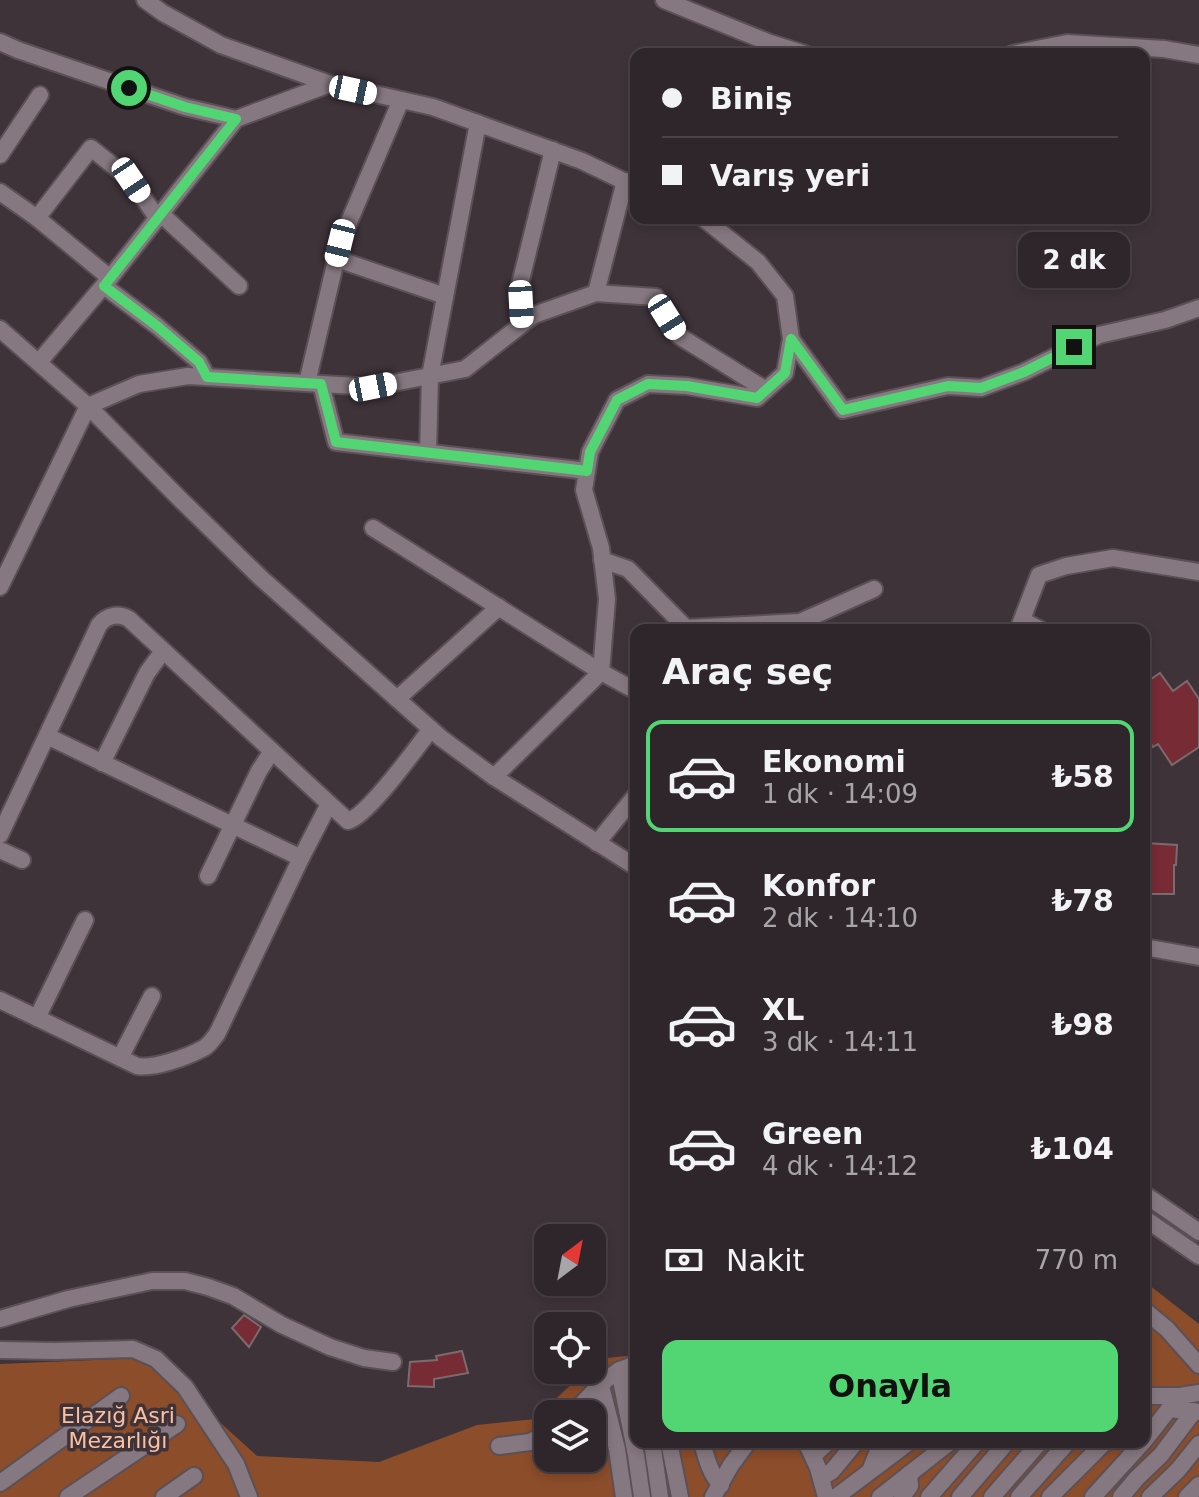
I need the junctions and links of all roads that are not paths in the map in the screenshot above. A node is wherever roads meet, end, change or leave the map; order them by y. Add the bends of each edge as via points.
1 (145, 0) edge
2 (664, 0) edge
3 (0, 42) edge
4 (786, 48) edge
5 (1042, 48) edge
6 (1148, 48) edge
7 (1150, 48) edge
8 (1199, 55) edge
9 (330, 84) junction
10 (40, 95) dead end
11 (401, 100) junction
12 (236, 119) junction
13 (478, 123) junction
14 (553, 150) junction
15 (0, 155) edge
16 (630, 184) edge
17 (0, 192) edge
18 (159, 216) junction
19 (37, 218) junction
20 (710, 224) edge
21 (337, 259) junction
22 (107, 282) junction
23 (239, 286) dead end
24 (596, 293) junction
25 (445, 296) junction
26 (1199, 308) edge
27 (522, 324) junction
28 (0, 329) edge
29 (791, 339) junction
30 (39, 362) junction
31 (430, 376) junction
32 (207, 377) junction
33 (314, 383) junction
34 (766, 390) junction
35 (88, 406) junction
36 (428, 453) junction
37 (587, 471) junction
38 (373, 528) dead end
39 (602, 560) junction
40 (1199, 572) edge
41 (0, 587) edge
42 (874, 589) dead end
43 (499, 607) junction
44 (682, 624) edge
45 (762, 624) edge
46 (1020, 624) edge
47 (163, 651) junction
48 (601, 672) junction
49 (630, 688) edge
50 (397, 699) junction
51 (431, 729) junction
52 (47, 736) junction
53 (272, 751) junction
54 (102, 763) junction
55 (494, 777) junction
56 (630, 802) edge
57 (329, 804) junction
58 (232, 825) junction
59 (0, 835) edge
60 (597, 843) junction
61 (0, 850) edge
62 (301, 858) junction
63 (22, 860) dead end
64 (630, 863) edge
65 (208, 876) dead end
66 (85, 920) dead end
67 (1150, 948) edge
68 (1199, 957) edge
69 (152, 996) dead end
70 (0, 1000) edge
71 (37, 1018) junction
72 (120, 1058) junction
73 (1150, 1198) edge
74 (1150, 1222) edge
75 (1199, 1232) edge
76 (1199, 1256) edge
77 (1150, 1315) edge
78 (0, 1319) edge
79 (0, 1350) edge
80 (393, 1362) dead end
81 (1199, 1365) edge
82 (628, 1367) edge
83 (601, 1386) junction
84 (630, 1389) edge
85 (1199, 1393) edge
86 (121, 1396) dead end
87 (1150, 1396) edge
88 (586, 1400) edge
89 (1196, 1412) edge
90 (177, 1424) dead end
91 (1150, 1433) edge
92 (534, 1440) edge
93 (1199, 1444) edge
94 (499, 1446) dead end
95 (635, 1448) edge
96 (653, 1448) edge
97 (670, 1448) edge
98 (704, 1448) edge
99 (740, 1448) edge
100 (851, 1448) edge
101 (880, 1448) edge
102 (901, 1448) edge
103 (942, 1448) edge
104 (972, 1448) edge
105 (1002, 1448) edge
106 (1035, 1448) edge
107 (1063, 1448) edge
108 (1099, 1448) edge
109 (1138, 1448) edge
110 (810, 1449) edge
111 (869, 1473) junction
112 (909, 1474) junction
113 (194, 1476) dead end
114 (821, 1478) junction
115 (0, 1483) edge
116 (1199, 1485) edge
117 (717, 1491) edge
118 (68, 1497) edge
119 (164, 1497) edge
120 (249, 1497) edge
121 (624, 1497) edge
122 (642, 1497) edge
123 (660, 1497) edge
124 (680, 1497) edge
125 (826, 1497) edge
126 (836, 1497) edge
127 (880, 1497) edge
128 (902, 1497) edge
129 (929, 1497) edge
130 (960, 1497) edge
131 (992, 1497) edge
132 (1019, 1497) edge
133 (1050, 1497) edge
134 (1093, 1497) edge
135 (1121, 1497) edge
136 (1150, 1497) edge
137 (1187, 1497) edge

1 - 9 street via 221,45
2 - 4 street
3 - 12 street via 185,107
5 - 6 street via 1067,43
7 - 8 street
9 - 11 street
9 - 12 street
10 - 15 street
11 - 13 street
11 - 21 street
12 - 18 street
13 - 14 street
13 - 25 street
14 - 16 street
14 - 27 street via 520,284
16 - 24 street
17 - 19 street
18 - 19 street via 131,180 91,148
18 - 22 street
18 - 23 street
19 - 22 street
20 - 29 street via 758,262 785,296
21 - 25 street
21 - 33 street
22 - 30 street
22 - 32 street via 199,362
24 - 27 street
24 - 34 street via 656,297 679,336
25 - 31 street
26 - 29 street via 1099,335 981,388 948,386 843,410
27 - 31 street via 465,369
28 - 30 street
29 - 34 street via 785,373
30 - 35 street
31 - 33 street via 373,387
31 - 36 street
32 - 33 street
32 - 35 street via 139,384
33 - 36 street via 336,442
34 - 37 street via 757,398 648,384 617,400 590,452
35 - 41 street
35 - 50 street via 261,578
36 - 37 street
37 - 39 street via 584,490
38 - 43 street
39 - 44 street via 628,569
39 - 48 street via 607,599
40 - 46 street via 1113,558 1066,566 1039,575
42 - 45 street via 800,622
43 - 48 street
43 - 50 street
47 - 52 street via 124,616 103,621
47 - 53 street
47 - 54 street
48 - 49 street
48 - 55 street
50 - 51 street
51 - 55 street
51 - 57 street via 355,819 348,821
52 - 54 street
52 - 59 street
53 - 57 street
53 - 58 street
54 - 58 street
55 - 60 street
56 - 60 street
57 - 62 street
58 - 62 street
58 - 65 street
60 - 64 street
61 - 63 street
62 - 72 street via 210,1044 147,1068
66 - 71 street
67 - 68 street
69 - 72 street
70 - 71 street
71 - 72 street
73 - 75 street
74 - 76 street
77 - 81 street
78 - 80 street via 152,1281 185,1281 233,1296 330,1347
79 - 120 street via 133,1349 149,1355 185,1387 236,1464
82 - 83 street
82 - 84 street
83 - 88 street
83 - 121 street
85 - 87 street
86 - 115 street
89 - 91 street via 1169,1409
89 - 135 street
90 - 118 street
92 - 94 street
93 - 136 street
95 - 122 street
96 - 123 street
97 - 124 street
98 - 117 street
99 - 117 street
100 - 114 street
101 - 111 street
102 - 111 street
103 - 112 street
104 - 129 street
105 - 130 street
106 - 131 street
107 - 132 street
108 - 133 street
109 - 134 street
110 - 114 street
111 - 126 street
112 - 127 street
112 - 128 street via 910,1486
113 - 119 street
114 - 125 street
116 - 137 street

